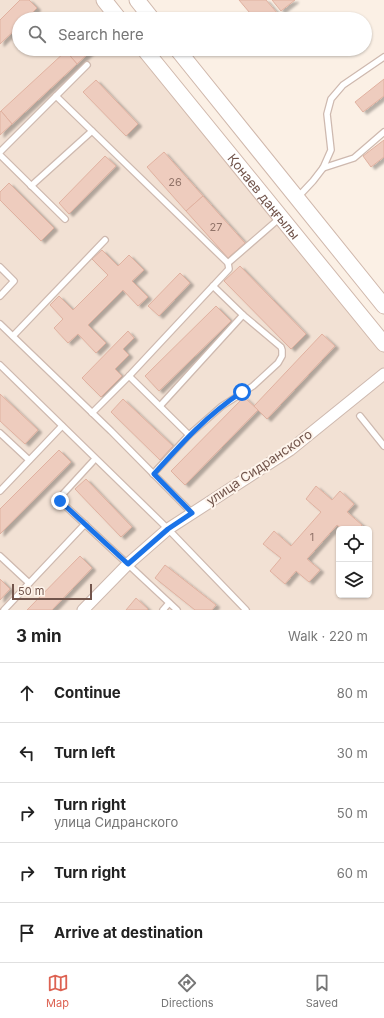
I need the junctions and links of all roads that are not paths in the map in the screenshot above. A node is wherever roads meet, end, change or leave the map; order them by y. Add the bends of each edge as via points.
1 (104, 0) edge
2 (137, 0) edge
3 (114, 12) edge
4 (146, 12) edge
5 (150, 56) edge
6 (183, 56) edge
7 (384, 57) edge
8 (87, 65) dead end
9 (56, 96) junction
10 (92, 131) junction
11 (384, 132) edge
12 (0, 153) edge
13 (323, 168) junction
14 (31, 186) junction
15 (297, 197) junction
16 (281, 217) junction
17 (64, 219) dead end
18 (105, 240) dead end
19 (228, 263) junction
20 (0, 268) edge
21 (213, 286) junction
22 (0, 296) edge
23 (384, 306) edge
24 (243, 315) junction
25 (0, 324) edge
26 (13, 336) junction
27 (384, 344) edge
28 (0, 365) edge
29 (384, 374) edge
30 (129, 376) junction
31 (160, 406) junction
32 (92, 413) junction
33 (360, 416) dead end
34 (62, 426) junction
35 (0, 433) edge
36 (189, 435) junction
37 (384, 446) edge
38 (95, 459) junction
39 (29, 460) junction
40 (154, 474) junction
41 (0, 491) edge
42 (192, 513) junction
43 (85, 524) junction
44 (168, 529) junction
45 (0, 556) edge
46 (128, 564) junction
47 (29, 583) junction
48 (169, 603) junction
49 (4, 610) edge
50 (83, 610) edge
51 (163, 610) edge
52 (177, 610) edge
53 (246, 610) edge

1 - 3 main road
2 - 4 main road
5 - 16 main road, Қонаев даңғылы
6 - 15 main road, Қонаев даңғылы
7 - 13 lane via 343,85 331,99 327,114 331,150
8 - 9 lane
9 - 10 lane
9 - 12 lane
10 - 14 lane
10 - 19 lane
11 - 13 lane via 354,158
12 - 14 lane
13 - 15 lane
14 - 17 lane
15 - 23 main road, Қонаев даңғылы
16 - 19 lane
16 - 27 main road, Қонаев даңғылы
18 - 26 lane
19 - 21 lane via 229,269
20 - 22 lane via 14,282
21 - 24 lane
21 - 30 lane
24 - 31 lane
24 - 36 lane via 281,347 282,356 253,386 222,406
25 - 26 lane
26 - 32 lane
28 - 34 lane
29 - 42 street, улица Сидранского via 290,450
30 - 31 lane
30 - 32 lane
31 - 36 lane
32 - 40 lane
33 - 37 lane
34 - 38 lane
34 - 39 lane
35 - 39 lane
36 - 40 lane
38 - 43 lane via 62,495 60,501
38 - 44 lane
39 - 41 lane
40 - 42 lane
42 - 44 street, улица Сидранского
43 - 46 lane
43 - 47 lane
44 - 46 street, улица Сидранского
44 - 53 lane
45 - 47 lane
46 - 48 lane
46 - 50 street, улица Сидранского
47 - 49 lane
48 - 51 lane
48 - 52 lane

